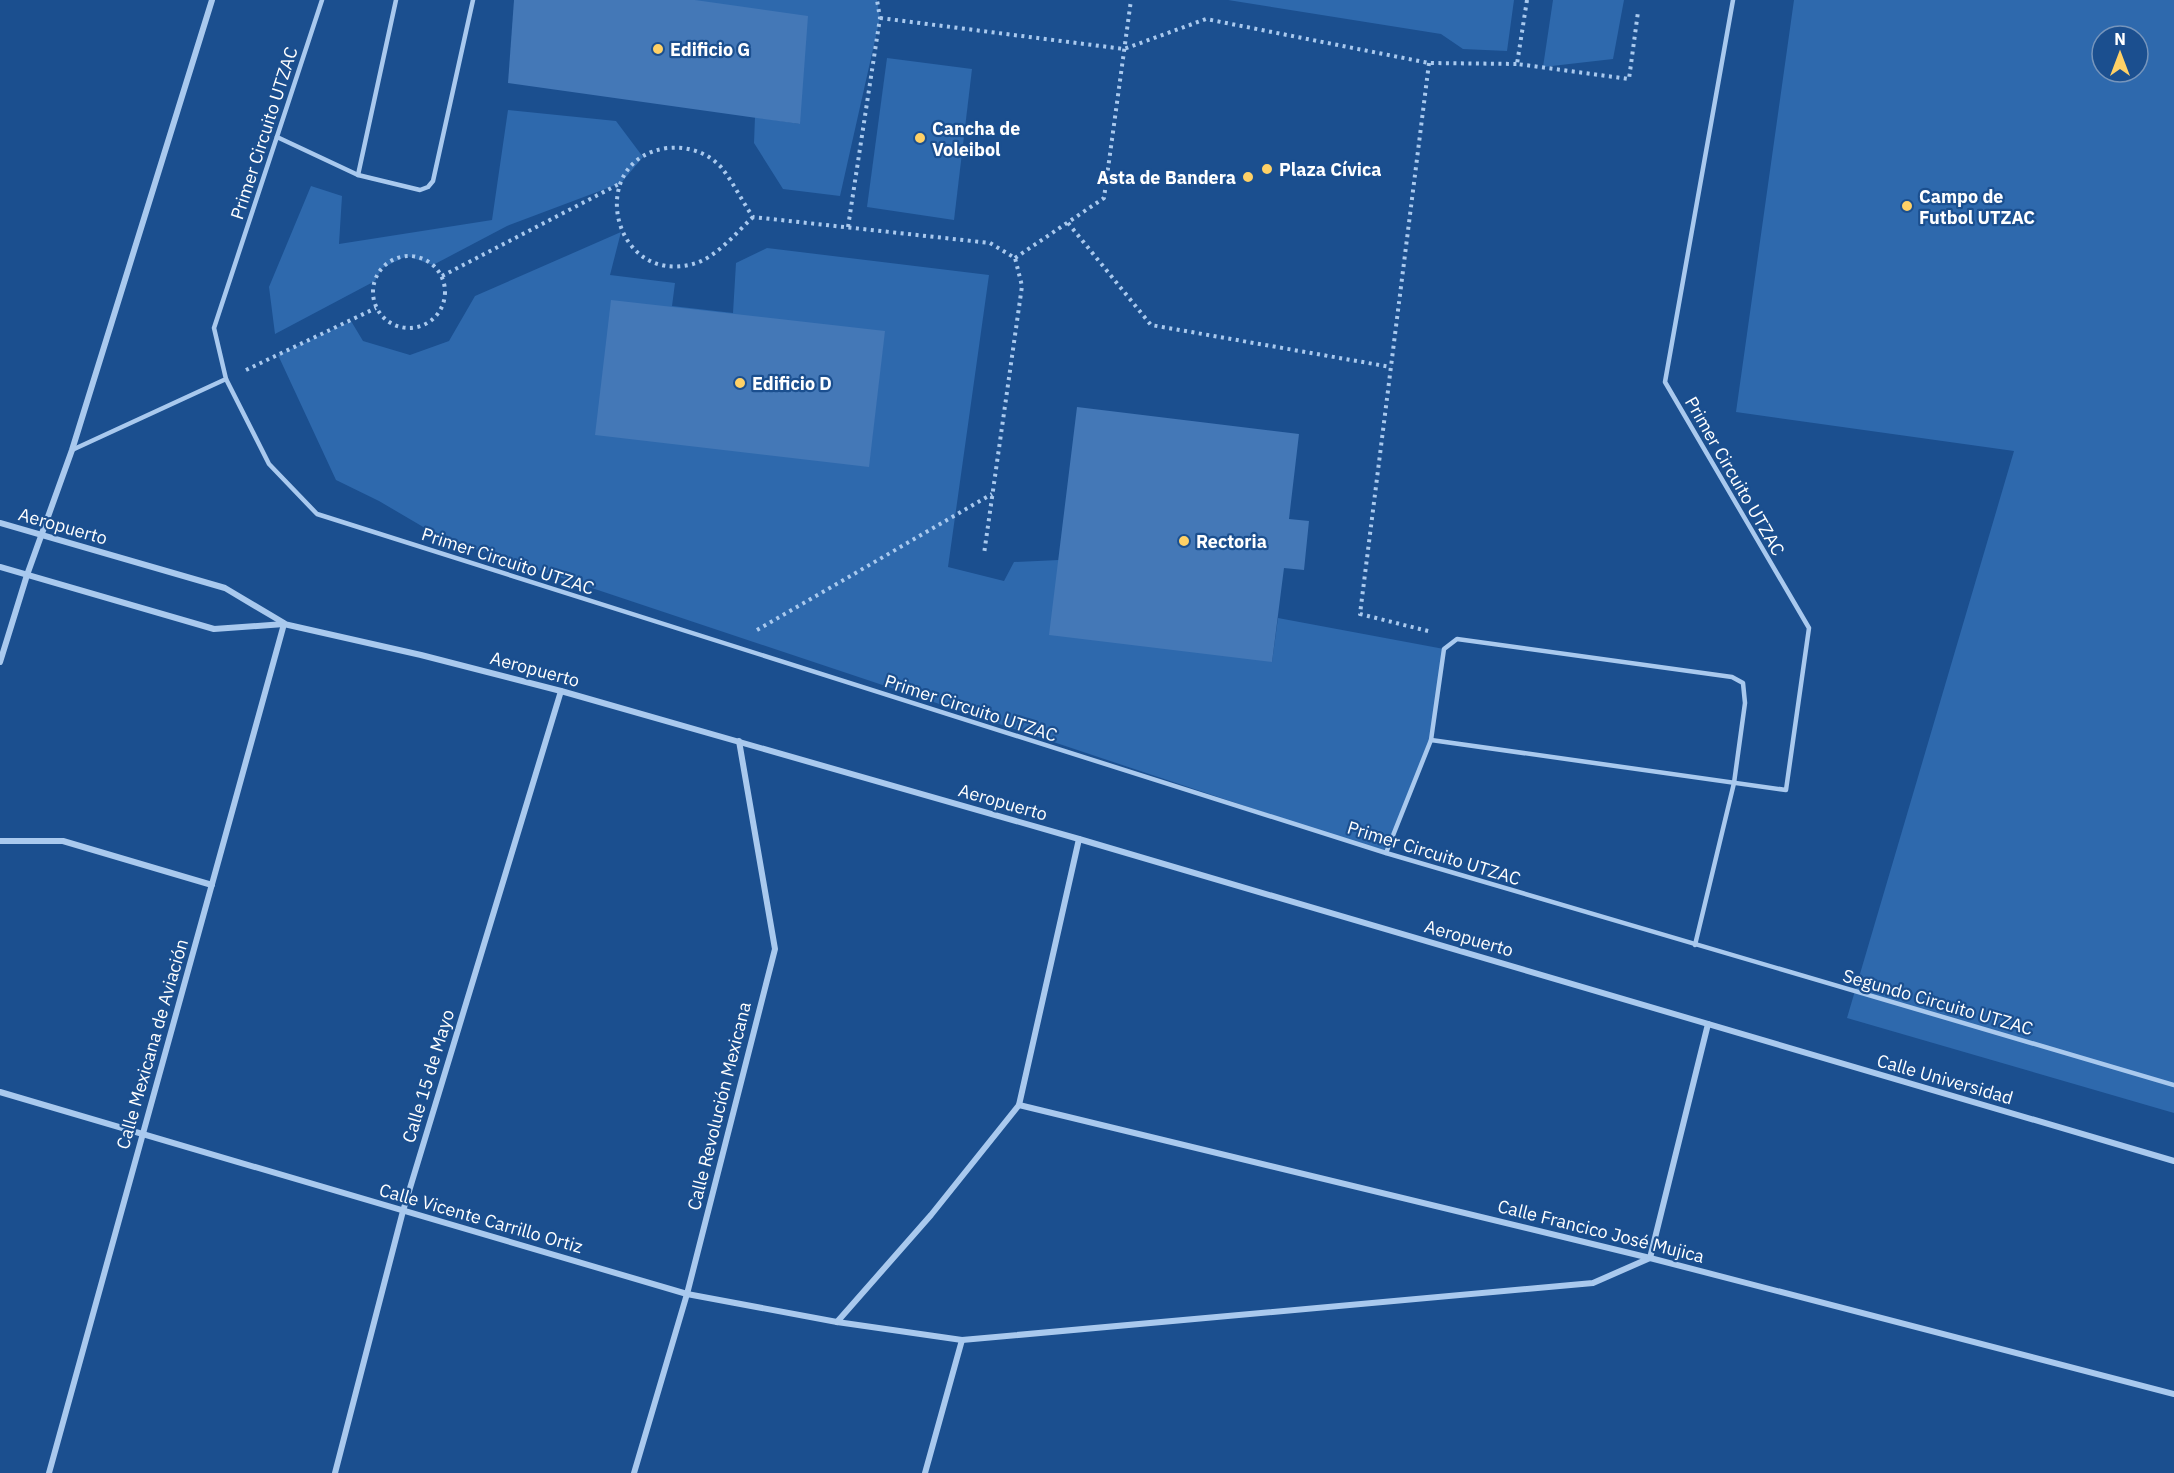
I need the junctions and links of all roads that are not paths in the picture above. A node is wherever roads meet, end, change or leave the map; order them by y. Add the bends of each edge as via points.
1 (212, 0) edge
2 (322, 0) edge
3 (396, 0) edge
4 (473, 0) edge
5 (1733, 0) edge
6 (277, 137) junction
7 (358, 176) junction
8 (226, 379) junction
9 (72, 450) junction
10 (0, 523) edge
11 (42, 536) junction
12 (0, 567) edge
13 (27, 575) junction
14 (284, 624) junction
15 (0, 662) edge
16 (561, 691) junction
17 (1431, 740) junction
18 (739, 741) junction
19 (1734, 783) junction
20 (1079, 839) junction
21 (0, 841) edge
22 (1386, 853) junction
23 (212, 885) junction
24 (1695, 945) junction
25 (1708, 1024) junction
26 (2174, 1085) edge
27 (0, 1092) edge
28 (1019, 1105) junction
29 (143, 1134) junction
30 (2174, 1161) edge
31 (403, 1210) junction
32 (1650, 1258) junction
33 (687, 1294) junction
34 (837, 1322) junction
35 (962, 1340) junction
36 (2174, 1394) edge
37 (49, 1473) edge
38 (335, 1473) edge
39 (634, 1473) edge
40 (925, 1473) edge

1 - 9 street
2 - 6 lane, Primer Circuito UTZAC
3 - 7 lane
4 - 7 lane via 433,181 420,190
5 - 19 lane, Primer Circuito UTZAC via 1665,382 1809,628 1786,790
6 - 7 lane
6 - 8 lane, Primer Circuito UTZAC via 214,328
8 - 9 lane
8 - 22 lane, Primer Circuito UTZAC via 269,464 317,514
9 - 11 street
10 - 11 street, Aeropuerto
11 - 13 street
11 - 14 street, Aeropuerto via 225,588
12 - 13 street, Aeropuerto
13 - 14 street, Aeropuerto via 214,629
13 - 15 street
14 - 16 street, Aeropuerto
14 - 23 street, Calle Mexicana de Aviación
16 - 18 street, Aeropuerto
16 - 31 street, Calle 15 de Mayo
17 - 19 lane
17 - 19 lane via 1444,649 1457,639 1732,677 1743,683 1744,703
17 - 22 lane
18 - 20 street, Aeropuerto
18 - 33 street, Calle Revolución Mexicana via 775,949
19 - 24 lane
20 - 25 street, Aeropuerto
20 - 28 street
21 - 23 street via 63,841
22 - 24 lane, Primer Circuito UTZAC
23 - 29 street, Calle Mexicana de Aviación
24 - 26 lane, Segundo Circuito UTZAC
25 - 30 street, Calle Universidad
25 - 32 street
27 - 29 street, Calle Vicente Carrillo Ortiz
28 - 32 street, Calle Francico José Mujica
28 - 34 street via 931,1215
29 - 31 street, Calle Vicente Carrillo Ortiz
29 - 37 street, Calle Mexicana de Aviación
31 - 33 street, Calle Vicente Carrillo Ortiz
31 - 38 street, Calle 15 de Mayo
32 - 35 street, Calle Vicente Carrillo Ortiz via 1593,1283
32 - 36 street, Calle Francico José Mujica
33 - 34 street, Calle Vicente Carrillo Ortiz
33 - 39 street, Calle Revolución Mexicana
34 - 35 street, Calle Vicente Carrillo Ortiz
35 - 40 street

